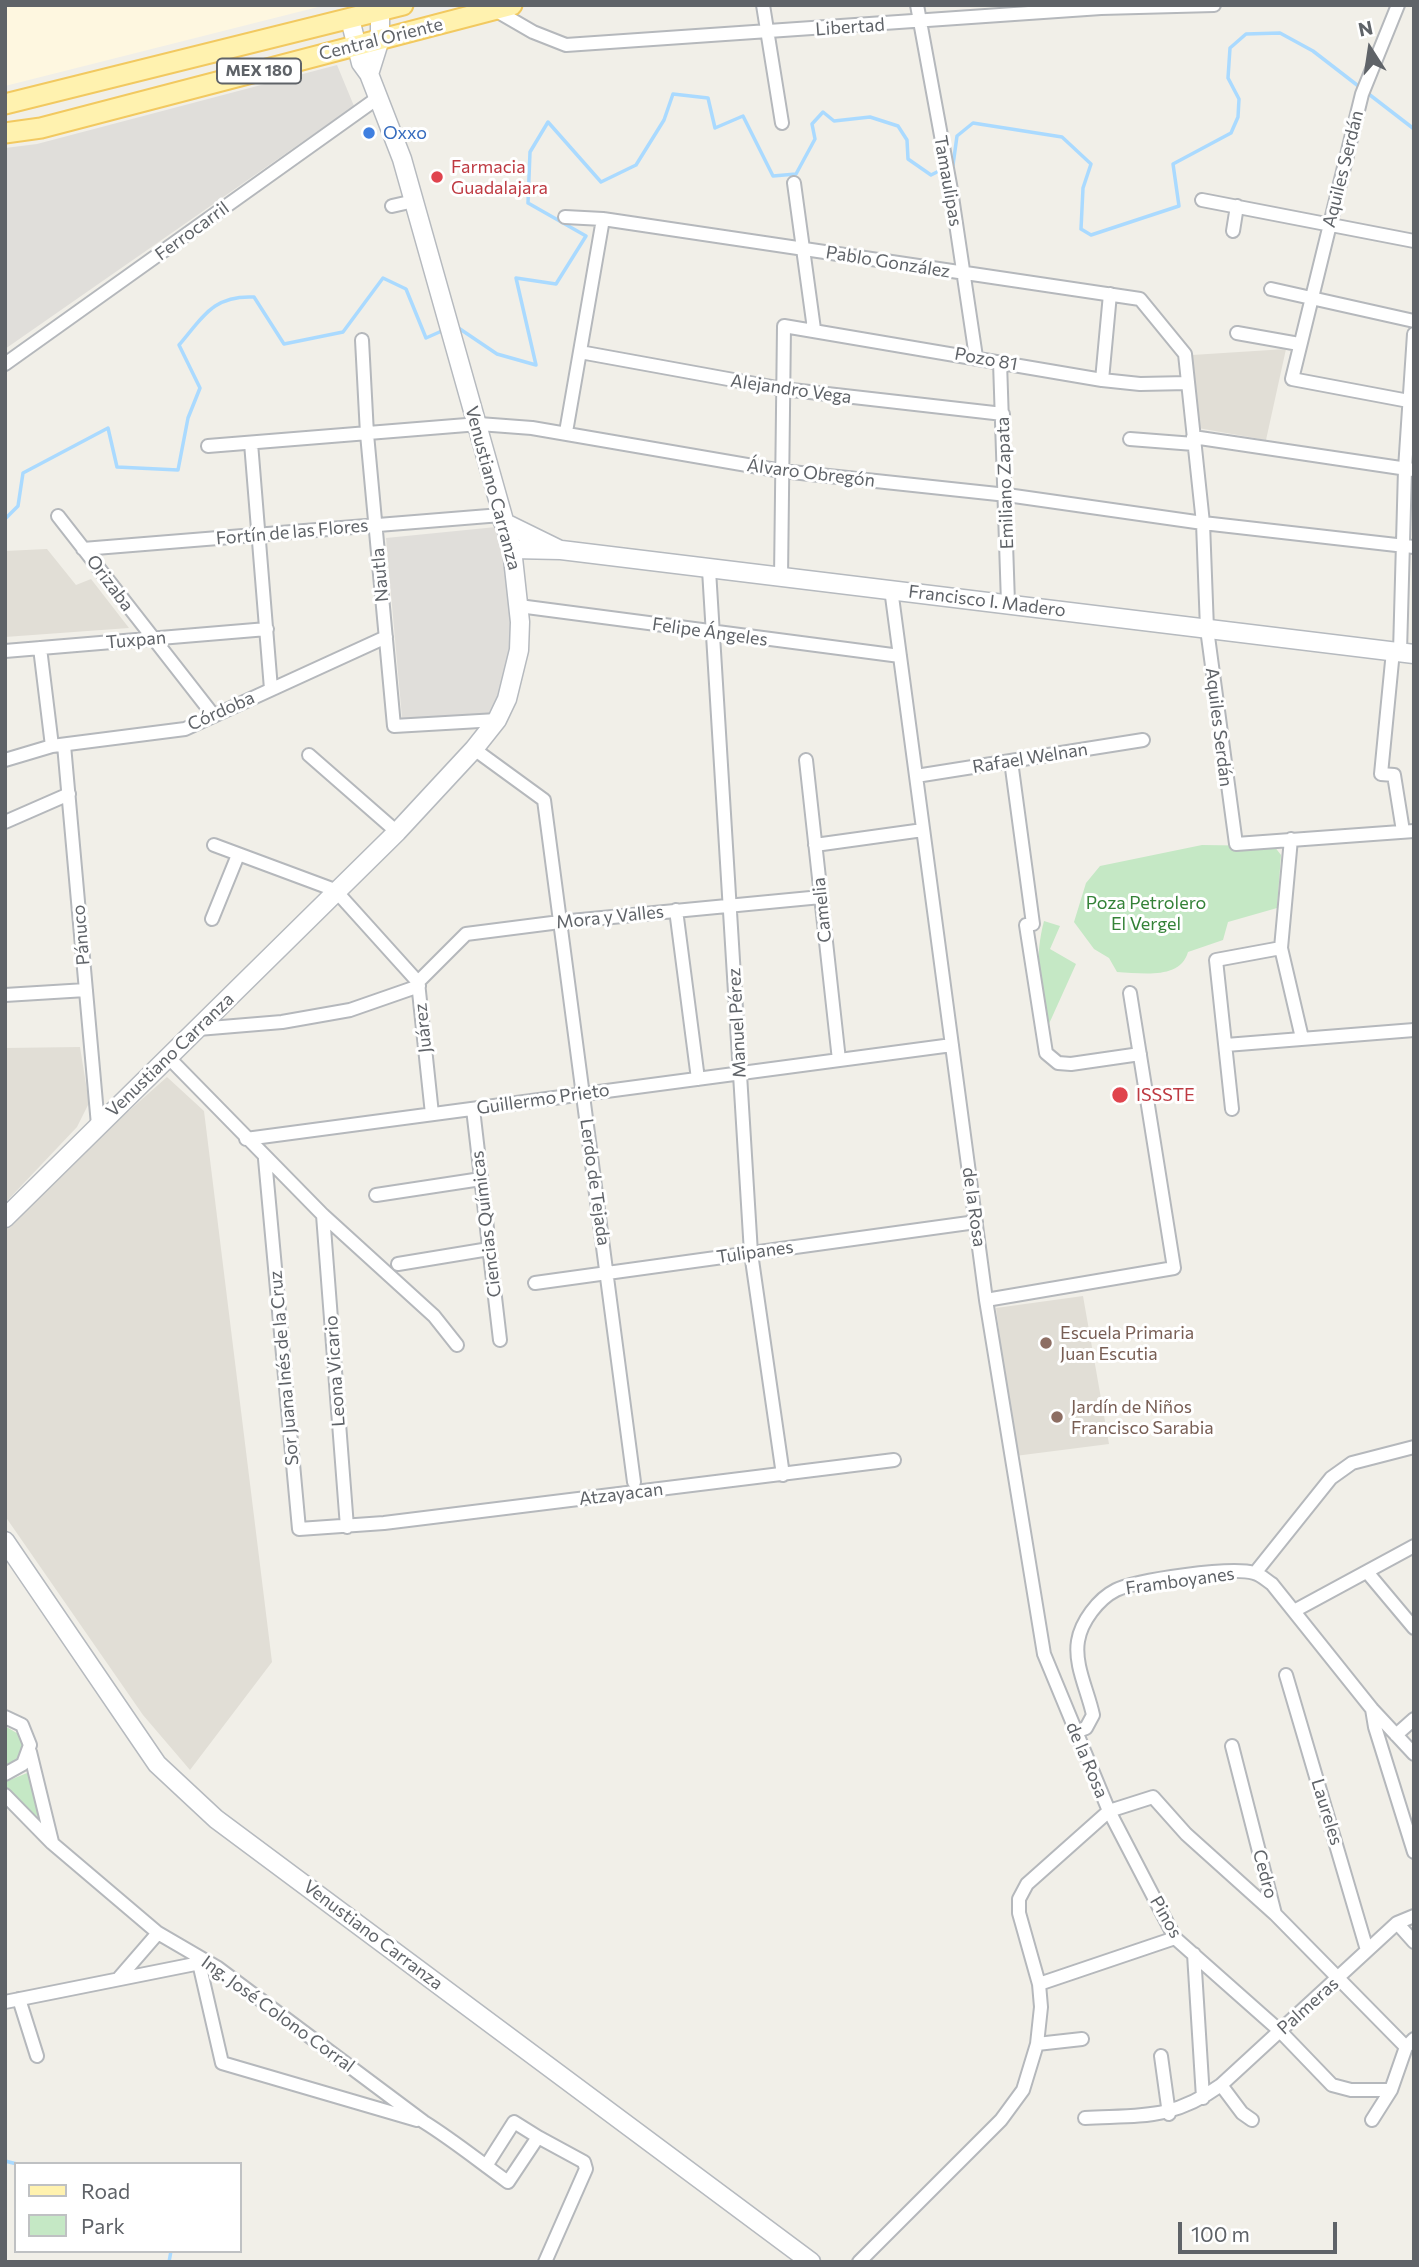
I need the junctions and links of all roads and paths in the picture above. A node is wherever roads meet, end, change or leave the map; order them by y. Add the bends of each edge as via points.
1 (403, 5) edge
2 (764, 5) edge
3 (917, 5) edge
4 (1214, 5) edge
5 (1398, 5) edge
6 (1101, 7) edge
7 (503, 8) edge
8 (380, 11) junction
9 (350, 19) junction
10 (919, 23) junction
11 (768, 33) junction
12 (380, 39) junction
13 (355, 46) junction
14 (369, 75) junction
15 (379, 97) junction
16 (5, 104) edge
17 (782, 123) dead end
18 (5, 132) edge
19 (794, 183) dead end
20 (1202, 200) dead end
21 (414, 201) junction
22 (393, 206) dead end
23 (1237, 206) junction
24 (565, 217) dead end
25 (603, 219) junction
26 (1329, 225) junction
27 (1233, 231) dead end
28 (1414, 241) edge
29 (804, 249) junction
30 (963, 275) junction
31 (1271, 289) dead end
32 (1110, 294) junction
33 (1311, 299) junction
34 (1414, 321) edge
35 (814, 329) junction
36 (1237, 333) dead end
37 (1414, 334) edge
38 (362, 340) dead end
39 (1299, 344) junction
40 (580, 352) junction
41 (1185, 354) joint
42 (976, 357) junction
43 (1000, 362) junction
44 (5, 364) edge
45 (1102, 380) junction
46 (1188, 383) junction
47 (783, 389) junction
48 (1411, 402) edge
49 (1003, 414) junction
50 (479, 424) junction
51 (566, 432) junction
52 (367, 433) junction
53 (1130, 439) dead end
54 (1193, 440) junction
55 (251, 443) junction
56 (208, 446) dead end
57 (1409, 470) edge
58 (782, 471) junction
59 (1007, 495) junction
60 (58, 516) dead end
61 (502, 518) junction
62 (1203, 523) junction
63 (375, 525) junction
64 (259, 534) junction
65 (1408, 547) edge
66 (83, 549) junction
67 (512, 549) junction
68 (561, 550) junction
69 (709, 570) junction
70 (781, 578) junction
71 (891, 589) junction
72 (1008, 603) junction
73 (519, 606) junction
74 (267, 629) junction
75 (1207, 629) junction
76 (713, 634) junction
77 (386, 637) junction
78 (152, 638) junction
79 (40, 648) junction
80 (5, 651) edge
81 (1402, 652) edge
82 (900, 656) junction
83 (271, 689) junction
84 (214, 716) junction
85 (497, 720) junction
86 (1143, 740) dead end
87 (58, 745) junction
88 (474, 749) junction
89 (309, 755) dead end
90 (5, 760) edge
91 (806, 760) dead end
92 (1010, 761) junction
93 (916, 776) junction
94 (69, 794) junction
95 (5, 822) edge
96 (923, 830) junction
97 (1409, 831) edge
98 (397, 832) junction
99 (1291, 839) junction
100 (214, 845) dead end
101 (815, 845) junction
102 (238, 855) junction
103 (335, 890) junction
104 (821, 897) junction
105 (730, 905) junction
106 (676, 910) junction
107 (212, 919) dead end
108 (560, 922) junction
109 (1281, 948) junction
110 (418, 984) junction
111 (86, 990) junction
112 (1130, 993) dead end
113 (5, 995) edge
114 (198, 1029) junction
115 (1414, 1030) edge
116 (1302, 1038) junction
117 (952, 1045) junction
118 (1226, 1045) junction
119 (1140, 1055) junction
120 (169, 1058) junction
121 (839, 1060) junction
122 (740, 1073) junction
123 (698, 1079) junction
124 (583, 1094) junction
125 (473, 1109) junction
126 (1232, 1109) dead end
127 (432, 1114) junction
128 (99, 1125) junction
129 (246, 1139) junction
130 (265, 1159) junction
131 (481, 1179) junction
132 (376, 1195) dead end
133 (323, 1215) junction
134 (5, 1218) edge
135 (975, 1222) junction
136 (489, 1250) junction
137 (751, 1253) junction
138 (398, 1264) dead end
139 (607, 1273) junction
140 (535, 1283) dead end
141 (986, 1300) junction
142 (500, 1340) dead end
143 (457, 1345) dead end
144 (1414, 1447) edge
145 (894, 1460) dead end
146 (783, 1475) junction
147 (634, 1482) dead end
148 (347, 1527) junction
149 (5, 1541) edge
150 (1414, 1546) edge
151 (1367, 1572) junction
152 (1255, 1573) junction
153 (1294, 1611) junction
154 (1414, 1628) edge
155 (1286, 1675) dead end
156 (1373, 1709) junction
157 (5, 1717) edge
158 (1414, 1719) edge
159 (1075, 1732) junction
160 (1396, 1735) junction
161 (1232, 1746) dead end
162 (30, 1752) junction
163 (1414, 1754) edge
164 (5, 1774) edge
165 (5, 1795) edge
166 (1109, 1811) junction
167 (52, 1843) junction
168 (1414, 1852) edge
169 (1276, 1914) junction
170 (1414, 1916) edge
171 (1397, 1923) junction
172 (158, 1933) junction
173 (1175, 1938) junction
174 (1414, 1942) edge
175 (1367, 1950) junction
176 (1194, 1954) junction
177 (204, 1962) junction
178 (119, 1978) junction
179 (1337, 1980) junction
180 (1039, 1984) junction
181 (19, 1999) junction
182 (5, 2002) edge
183 (1280, 2031) junction
184 (1082, 2039) dead end
185 (1410, 2043) edge
186 (1037, 2044) junction
187 (37, 2056) dead end
188 (1161, 2056) dead end
189 (1398, 2067) junction
190 (1414, 2067) edge
191 (1221, 2085) junction
192 (1391, 2090) junction
193 (1203, 2098) junction
194 (1169, 2114) junction
195 (1085, 2118) dead end
196 (1252, 2120) dead end
197 (1372, 2120) dead end
198 (424, 2122) junction
199 (538, 2137) junction
200 (486, 2166) junction
201 (545, 2262) edge
202 (811, 2262) edge
203 (859, 2262) edge

1 - 8 main road, Central Oriente / MEX 180
2 - 11 street
3 - 10 street, Tamaulipas
4 - 6 street, Libertad
5 - 26 street, Aquiles Serdán via 1362,94
6 - 10 street, Libertad
7 - 11 street, Libertad via 533,32 566,45
7 - 12 main road, Central Oriente / MEX 180
8 - 9 main road, Central Oriente / MEX 180
8 - 12 main road
9 - 13 main road, Venustiano Carranza
9 - 16 main road, Central Oriente / MEX 180
10 - 11 street, Libertad
10 - 30 street, Tamaulipas
11 - 17 street
12 - 13 main road, Central Oriente / MEX 180
12 - 14 main road
13 - 14 main road, Venustiano Carranza
13 - 18 main road, Central Oriente / MEX 180 via 41,128
14 - 15 main road, Venustiano Carranza
15 - 21 main road, Venustiano Carranza
15 - 44 street, Ferrocarril
19 - 29 street
20 - 23 street
21 - 22 street
21 - 50 main road, Venustiano Carranza
23 - 26 street
23 - 27 street
24 - 25 street, Pablo González
25 - 29 street, Pablo González
25 - 40 street
26 - 28 street
26 - 33 street, Aquiles Serdán
29 - 30 street, Pablo González
29 - 35 street
30 - 32 street, Pablo González
30 - 42 street, Tamaulipas
31 - 33 street
32 - 41 street, Pablo González via 1140,299
32 - 45 street
33 - 34 street
33 - 39 street, Aquiles Serdán
35 - 42 street, Pozo 81
35 - 47 street, Pozo 81 via 784,326
36 - 39 street
37 - 48 street
38 - 52 street, Nautla
39 - 48 street, Aquiles Serdán via 1292,379
40 - 47 street, Alejandro Vega
40 - 51 street
41 - 46 street, Aquiles Serdán
42 - 43 street, Pozo 81
43 - 45 street, Pozo 81
43 - 49 street, Emiliano Zapata
45 - 46 street, Pozo 81
46 - 54 street, Aquiles Serdán
47 - 49 street, Alejandro Vega
47 - 58 street
48 - 57 street
49 - 59 street, Emiliano Zapata
50 - 51 street, Álvaro Obregón
50 - 52 street, Álvaro Obregón
50 - 61 main road, Venustiano Carranza
51 - 58 street, Álvaro Obregón
52 - 55 street, Álvaro Obregón
52 - 63 street, Nautla
53 - 54 street
54 - 57 street
54 - 62 street, Aquiles Serdán
55 - 56 street, Álvaro Obregón
55 - 64 street
57 - 65 street
58 - 59 street, Álvaro Obregón
58 - 70 street
59 - 62 street, Álvaro Obregón
59 - 72 street, Emiliano Zapata
60 - 66 street, Orizaba
61 - 63 street, Fortín de las Flores
61 - 67 main road, Venustiano Carranza
61 - 68 main road, Francisco I. Madero
62 - 65 street, Álvaro Obregón
62 - 75 street, Aquiles Serdán
63 - 64 street, Fortín de las Flores
63 - 77 street, Nautla
64 - 66 street, Fortín de las Flores
64 - 74 street
65 - 81 street
66 - 78 street, Orizaba
67 - 68 main road, Francisco I. Madero
67 - 73 main road, Venustiano Carranza
68 - 69 main road, Francisco I. Madero
69 - 70 main road, Francisco I. Madero
69 - 76 street, Manuel Pérez
70 - 71 main road, Francisco I. Madero
71 - 72 main road, Francisco I. Madero
71 - 82 street, de la Rosa
72 - 75 main road, Francisco I. Madero
73 - 76 street, Felipe Ángeles
73 - 85 main road, Venustiano Carranza via 517,661
74 - 78 street, Tuxpan
74 - 83 street
75 - 81 main road, Francisco I. Madero
75 - 99 street, Aquiles Serdán via 1236,844
76 - 82 street, Felipe Ángeles
76 - 105 street, Manuel Pérez
77 - 83 street, Córdoba
77 - 85 street, Nautla via 394,726
78 - 79 street, Tuxpan
78 - 84 street, Orizaba
79 - 80 street, Tuxpan
79 - 87 street, Pánuco
81 - 97 street via 1381,774 1394,775
82 - 93 street, de la Rosa
83 - 84 street, Córdoba
84 - 87 street, Córdoba via 185,729
85 - 88 main road, Venustiano Carranza
86 - 92 street, Rafael Welnan
87 - 90 street, Córdoba
87 - 94 street, Pánuco
88 - 98 main road, Venustiano Carranza
88 - 108 street, Lerdo de Tejada via 544,800
89 - 98 street
91 - 101 street, Camelia
92 - 93 street, Rafael Welnan
92 - 119 street via 1046,1053 1058,1063 1071,1064
93 - 96 street, de la Rosa
94 - 95 street
94 - 111 street, Pánuco
96 - 101 street
96 - 117 street, de la Rosa
97 - 99 street
98 - 103 main road, Venustiano Carranza
99 - 109 street
100 - 102 street
101 - 104 street, Camelia
102 - 103 street
102 - 107 street
103 - 110 street, Juárez
103 - 114 main road, Venustiano Carranza
104 - 105 street, Mora y Valles
104 - 121 street, Camelia
105 - 106 street, Mora y Valles
105 - 122 street, Manuel Pérez
106 - 108 street, Mora y Valles
106 - 123 street
108 - 110 street, Mora y Valles via 466,934
108 - 124 street, Lerdo de Tejada
109 - 116 street
109 - 118 street via 1216,960
110 - 114 street via 350,1010
110 - 127 street, Juárez
111 - 113 street
111 - 128 street, Pánuco
112 - 119 street
114 - 120 main road, Venustiano Carranza
115 - 116 street
116 - 118 street
117 - 121 street, Guillermo Prieto
117 - 135 street, de la Rosa
118 - 126 street
119 - 141 street via 1174,1268
120 - 128 main road, Venustiano Carranza
120 - 129 street
121 - 122 street, Guillermo Prieto
122 - 123 street, Guillermo Prieto
122 - 137 street, Manuel Pérez
123 - 124 street, Guillermo Prieto
124 - 125 street, Guillermo Prieto
124 - 139 street, Lerdo de Tejada
125 - 127 street, Guillermo Prieto
125 - 131 street, Ciencias Químicas
127 - 129 street, Guillermo Prieto
128 - 134 main road, Venustiano Carranza
129 - 130 street
130 - 133 street
130 - 148 street, Sor Juana Inés de la Cruz via 299,1529
131 - 132 street
131 - 136 street, Ciencias Químicas
133 - 143 street via 434,1316
133 - 148 street, Leona Vicario
135 - 137 street, Tulipanes
135 - 141 street, de la Rosa
136 - 138 street
136 - 142 street, Ciencias Químicas
137 - 139 street, Tulipanes
137 - 146 street, Manuel Pérez
139 - 140 street, Tulipanes
139 - 147 street, Lerdo de Tejada
141 - 159 street, de la Rosa via 1038,1631
144 - 152 street via 1352,1462 1331,1478
145 - 146 street, Atzayacan
146 - 148 street, Atzayacan
149 - 202 main road, Venustiano Carranza via 158,1764 180,1788
150 - 151 street
151 - 153 street
151 - 154 street
152 - 153 street, Framboyanes via 1272,1584
152 - 159 street, Framboyanes via 1233,1570 1145,1582 1116,1590 1100,1602 1084,1623 1078,1641 1093,1715 1086,1728
153 - 156 street, Framboyanes
155 - 175 street, Laureles
156 - 160 street, Framboyanes
156 - 168 street via 1374,1727
157 - 162 street via 26,1731
158 - 160 street
159 - 166 street, de la Rosa
160 - 163 street, Framboyanes
161 - 169 street, Cedro
162 - 164 street via 18,1769
162 - 167 street
165 - 167 street, Ing. José Colono Corral
166 - 169 street via 1153,1797 1186,1834
166 - 173 street, Pinos
166 - 180 street via 1027,1884 1019,1899
167 - 172 street, Ing. José Colono Corral
169 - 179 street, Cedro
170 - 171 street, Palmeras
171 - 174 street
171 - 175 street, Palmeras
172 - 177 street, Ing. José Colono Corral
172 - 178 street
173 - 176 street, Pinos
173 - 180 street
175 - 179 street, Palmeras
176 - 183 street, Pinos
176 - 193 street
177 - 178 street
177 - 198 street, Ing. José Colono Corral
177 - 198 street via 222,2063
178 - 181 street
179 - 183 street, Palmeras
179 - 185 street, Cedro
180 - 186 street
181 - 182 street
181 - 187 street
183 - 191 street, Palmeras
183 - 192 street, Pinos via 1332,2085
184 - 186 street
185 - 189 street
186 - 203 street via 1023,2090 1000,2120
188 - 194 street
189 - 190 street
189 - 192 street
191 - 193 street, Palmeras
191 - 196 street
192 - 197 street
193 - 194 street, Palmeras
194 - 195 street
198 - 200 street, Ing. José Colono Corral
199 - 200 street via 514,2122
199 - 200 street, Ing. José Colono Corral via 508,2182
199 - 201 street via 584,2162 586,2169

